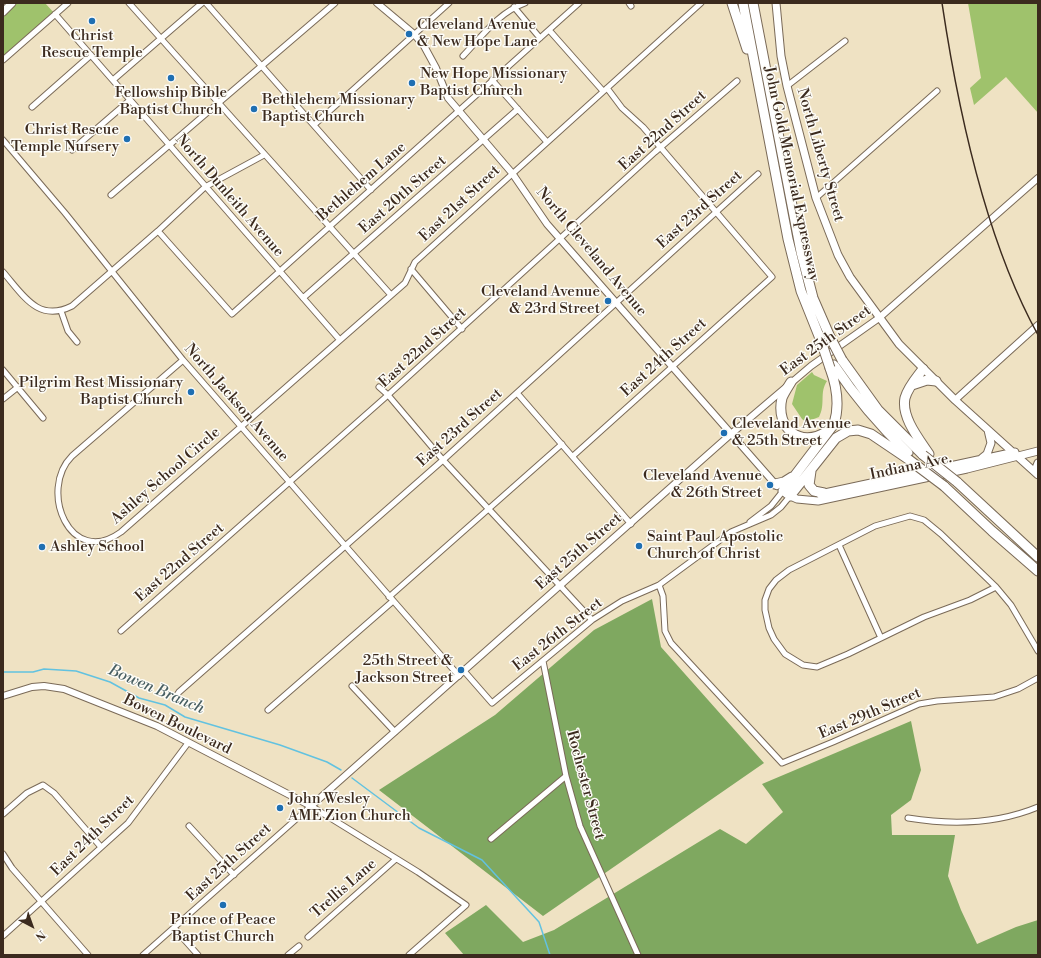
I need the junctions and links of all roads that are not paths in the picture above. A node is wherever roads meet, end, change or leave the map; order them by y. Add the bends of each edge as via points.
1 (12, 3) edge
2 (68, 3) edge
3 (129, 3) edge
4 (202, 3) edge
5 (206, 3) edge
6 (335, 3) edge
7 (378, 3) edge
8 (449, 3) edge
9 (525, 3) edge
10 (579, 3) edge
11 (701, 3) edge
12 (732, 3) edge
13 (743, 3) edge
14 (753, 3) edge
15 (776, 3) edge
16 (514, 7) junction
17 (3, 12) edge
18 (55, 14) junction
19 (549, 30) junction
20 (414, 34) junction
21 (540, 38) junction
22 (161, 40) junction
23 (845, 40) dead end
24 (91, 55) junction
25 (462, 56) dead end
26 (3, 60) edge
27 (262, 66) junction
28 (113, 80) junction
29 (492, 80) junction
30 (738, 81) dead end
31 (758, 85) junction
32 (787, 86) junction
33 (605, 90) junction
34 (937, 91) dead end
35 (130, 100) junction
36 (218, 102) junction
37 (32, 107) dead end
38 (518, 109) junction
39 (458, 112) junction
40 (314, 125) junction
41 (3, 140) edge
42 (483, 141) junction
43 (547, 142) junction
44 (168, 145) junction
45 (659, 149) junction
46 (72, 150) dead end
47 (264, 155) junction
48 (512, 173) junction
49 (758, 174) dead end
50 (1038, 178) edge
51 (205, 187) junction
52 (371, 190) junction
53 (111, 195) dead end
54 (816, 198) junction
55 (715, 213) junction
56 (328, 227) junction
57 (158, 231) junction
58 (560, 240) junction
59 (353, 255) junction
60 (411, 269) junction
61 (112, 271) junction
62 (279, 271) junction
63 (3, 272) edge
64 (391, 296) junction
65 (303, 298) junction
66 (614, 303) junction
67 (61, 311) junction
68 (879, 318) junction
69 (1038, 325) edge
70 (462, 329) junction
71 (339, 339) junction
72 (77, 342) dead end
73 (183, 360) junction
74 (836, 364) junction
75 (672, 367) junction
76 (923, 369) junction
77 (3, 370) edge
78 (936, 381) junction
79 (791, 382) junction
80 (18, 386) junction
81 (911, 386) junction
82 (378, 387) dead end
83 (517, 393) junction
84 (388, 395) junction
85 (3, 399) edge
86 (954, 400) junction
87 (43, 418) dead end
88 (241, 426) junction
89 (986, 428) junction
90 (829, 431) junction
91 (731, 434) junction
92 (562, 444) junction
93 (1038, 446) edge
94 (1038, 451) edge
95 (926, 454) junction
96 (1015, 454) junction
97 (573, 456) junction
98 (910, 458) junction
99 (443, 460) junction
100 (977, 460) junction
101 (1038, 462) edge
102 (811, 470) junction
103 (797, 472) junction
104 (1038, 474) edge
105 (290, 483) junction
106 (775, 484) junction
107 (824, 493) junction
108 (786, 494) junction
109 (489, 510) junction
110 (631, 524) junction
111 (743, 527) junction
112 (839, 545) junction
113 (345, 546) junction
114 (1038, 557) edge
115 (1038, 571) edge
116 (659, 585) junction
117 (559, 586) junction
118 (996, 587) junction
119 (391, 599) junction
120 (592, 620) junction
121 (121, 631) dead end
122 (882, 638) junction
123 (1038, 651) edge
124 (543, 661) junction
125 (464, 670) junction
126 (458, 676) junction
127 (1038, 678) edge
128 (352, 686) dead end
129 (3, 696) edge
130 (176, 698) dead end
131 (268, 710) dead end
132 (395, 732) junction
133 (188, 743) junction
134 (566, 776) junction
135 (311, 806) junction
136 (1038, 807) edge
137 (3, 814) edge
138 (908, 818) dead end
139 (189, 826) dead end
140 (491, 839) dead end
141 (101, 848) junction
142 (3, 854) edge
143 (396, 859) junction
144 (234, 875) junction
145 (41, 902) junction
146 (174, 928) junction
147 (3, 936) edge
148 (308, 937) dead end
149 (299, 946) dead end
150 (413, 954) edge
151 (88, 955) edge
152 (143, 955) edge
153 (198, 955) edge
154 (288, 955) edge
155 (638, 955) edge

1 - 17 main road
2 - 18 street
3 - 22 street
4 - 22 street
5 - 27 street
6 - 27 street
7 - 20 street, North Cleveland Avenue
8 - 20 street
9 - 16 street
10 - 19 street, Bethlehem Lane
11 - 33 street, East 21st Street
12 - 31 highway
13 - 31 highway, John Gold Memorial Expressway
14 - 74 highway, John Gold Memorial Expressway, bridge via 801,252 813,298 830,337
15 - 32 main road, North Liberty Street via 781,56
16 - 21 street
16 - 25 street via 480,35
18 - 24 street, North Dunleith Avenue
18 - 26 street
19 - 21 street, Bethlehem Lane
19 - 33 street
20 - 39 street, North Cleveland Avenue via 431,57 448,98
20 - 40 street
21 - 29 street, Bethlehem Lane
22 - 28 street
22 - 36 street
23 - 32 street
24 - 28 street, North Dunleith Avenue
24 - 37 street
27 - 36 street
27 - 40 street
28 - 35 street, North Dunleith Avenue
29 - 38 street
29 - 39 street, Bethlehem Lane
30 - 45 street, East 22nd Street
31 - 74 highway, John Gold Memorial Expressway, bridge via 801,291 821,341
32 - 54 main road, North Liberty Street
33 - 43 street, East 21st Street
33 - 45 street via 643,127
34 - 54 street
35 - 44 street, North Dunleith Avenue
35 - 46 street
36 - 44 street
36 - 47 street
38 - 42 street, East 20th Street
38 - 43 street
39 - 42 street, North Cleveland Avenue
39 - 52 street, Bethlehem Lane
40 - 52 street
41 - 61 street, North Jackson Avenue
42 - 48 street, North Cleveland Avenue
42 - 59 street, East 20th Street
43 - 48 street, East 21st Street
44 - 51 street, North Dunleith Avenue
44 - 53 street
45 - 55 street
45 - 58 street, East 22nd Street
47 - 51 street
47 - 56 street
48 - 58 street, North Cleveland Avenue via 534,208
48 - 60 street, East 21st Street via 415,262
49 - 55 street, East 23rd Street
50 - 68 street, East 25th Street
51 - 57 street
51 - 62 street, North Dunleith Avenue
52 - 56 street, Bethlehem Lane
54 - 68 main road, North Liberty Street via 838,255 850,278
55 - 66 street, East 23rd Street
55 - 75 street, East 24th Street via 772,278
56 - 59 street
56 - 62 street, Bethlehem Lane
57 - 61 street
57 - 62 street, Bethlehem Lane via 232,314
58 - 66 street, North Cleveland Avenue
58 - 70 street, East 22nd Street
59 - 64 street
59 - 65 street, East 20th Street
60 - 64 street, East 21st Street via 405,283
60 - 70 street
61 - 67 street via 72,306
61 - 73 street, North Jackson Avenue
62 - 65 street, North Dunleith Avenue
63 - 67 street via 37,308
64 - 71 street, East 21st Street
65 - 71 street, North Dunleith Avenue
66 - 75 street, North Cleveland Avenue
66 - 83 street, East 23rd Street
67 - 72 street via 68,332
68 - 76 main road, North Liberty Street
68 - 79 street, East 25th Street
69 - 86 street
70 - 84 street, East 22nd Street
71 - 88 street, East 21st Street
73 - 88 street, North Jackson Avenue
73 - 88 street, Ashley School Circle via 67,461 62,471 59,492 62,514 76,535 100,542 116,536
74 - 90 highway via 838,409
74 - 95 highway, John Gold Memorial Expressway via 878,410
74 - 98 highway, John Gold Memorial Expressway via 869,413
75 - 91 street, North Cleveland Avenue
75 - 97 street, East 24th Street
76 - 78 main road, North Liberty Street
76 - 81 highway
77 - 80 street
78 - 81 highway via 927,380
78 - 86 main road, North Liberty Street
79 - 90 highway via 783,398 782,408 782,420 787,427 796,435 807,439
79 - 91 street, East 25th Street
80 - 85 street
80 - 87 street
81 - 95 highway via 906,397 907,414
82 - 84 street
83 - 92 street
83 - 99 street, East 23rd Street
84 - 99 street
84 - 105 street, East 22nd Street
86 - 89 main road, North Liberty Street
88 - 105 street, North Jackson Avenue
89 - 96 main road, North Liberty Street
89 - 100 main road via 991,438 990,447 984,457
90 - 103 highway
91 - 106 street, North Cleveland Avenue
91 - 110 street, East 25th Street
92 - 97 street
92 - 109 street
93 - 96 main road, Indiana Ave.
94 - 96 main road, Indiana Ave.
95 - 114 highway, bridge
96 - 100 main road, Indiana Ave.
96 - 104 main road, North Liberty Street
96 - 108 main road, Indiana Ave. via 967,469 818,501 802,500
97 - 110 street
98 - 102 highway via 871,434 853,430 836,438
98 - 115 highway, bridge
99 - 109 street
99 - 113 street, East 23rd Street
100 - 107 main road, Indiana Ave.
101 - 104 main road
102 - 107 highway via 809,485 814,491
102 - 108 highway
103 - 106 highway via 784,482
103 - 108 highway
105 - 113 street, North Jackson Avenue
105 - 121 street, East 22nd Street
106 - 108 street, North Cleveland Avenue
107 - 108 main road, Indiana Ave. via 811,496
108 - 111 street
108 - 111 street via 781,507 771,515
109 - 117 street
109 - 119 street
110 - 117 street, East 25th Street
111 - 116 street, East 26th Street via 721,538
112 - 118 street via 875,526 910,516 924,520 942,534
112 - 122 street
112 - 122 street via 789,570 769,589 765,600 765,615 774,639 785,654 796,663 810,667 824,665
113 - 119 street, North Jackson Avenue
113 - 130 street, East 23rd Street via 179,692
116 - 120 street, East 26th Street via 622,601
116 - 127 street, East 29th Street via 663,596 665,631 672,643 782,763 919,704 994,697 1018,689
117 - 120 street
117 - 125 street, East 25th Street
118 - 122 street via 924,617
118 - 123 street via 1011,606
119 - 126 street, North Jackson Avenue
119 - 131 street
120 - 124 street, East 26th Street
124 - 125 street, East 26th Street via 492,703
124 - 134 street, Rochester Street
125 - 126 street, East 25th Street
126 - 132 street, East 25th Street
128 - 132 street
129 - 133 street, Bowen Boulevard via 32,686 55,687 137,717
132 - 135 street, East 25th Street
133 - 135 street, Bowen Boulevard
133 - 141 street, East 24th Street via 138,811
134 - 140 street
134 - 155 street, Rochester Street via 580,826
135 - 143 street
135 - 144 street, East 25th Street
136 - 138 street via 1006,817 981,820 934,822
137 - 141 street via 27,793 43,785 54,793
139 - 144 street
141 - 145 street, East 24th Street
142 - 145 street
143 - 148 street, Trellis Lane
143 - 150 street via 466,905
144 - 146 street, East 25th Street
145 - 147 street, East 24th Street
145 - 151 street
146 - 152 street, East 25th Street
146 - 153 street
149 - 154 street

